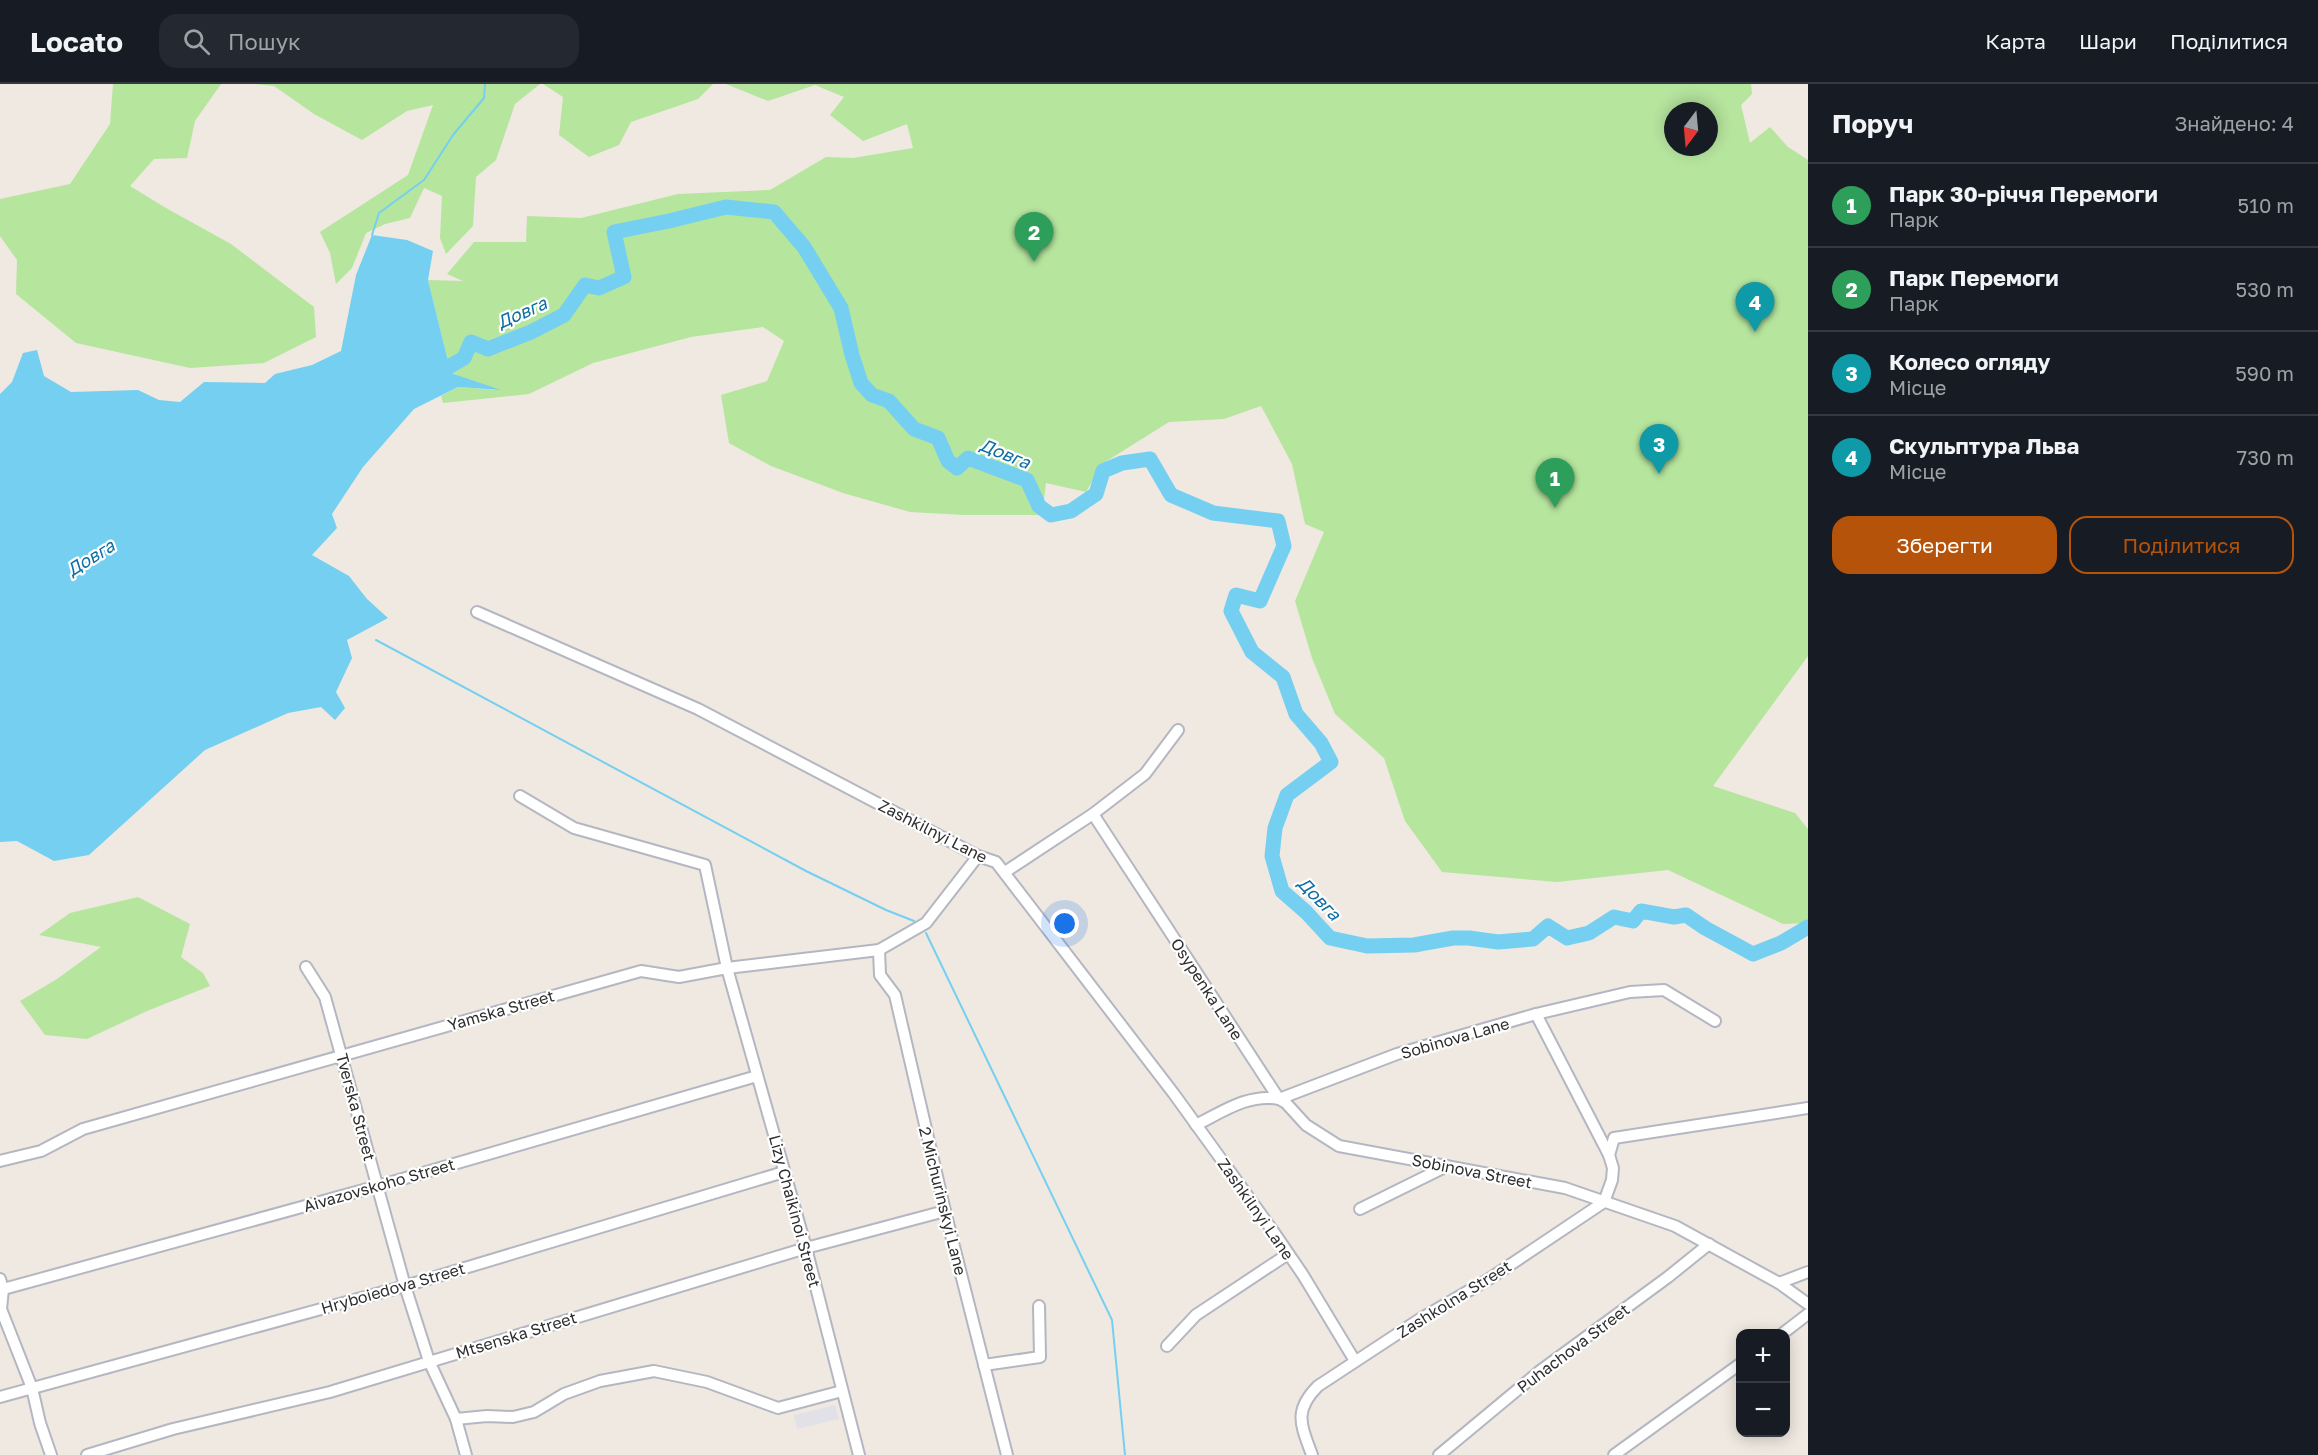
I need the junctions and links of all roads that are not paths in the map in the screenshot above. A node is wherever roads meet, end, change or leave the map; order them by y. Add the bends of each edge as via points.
1 (477, 612) dead end
2 (1178, 730) dead end
3 (520, 796) dead end
4 (1093, 814) junction
5 (978, 856) junction
6 (1005, 872) junction
7 (879, 950) junction
8 (306, 967) dead end
9 (727, 968) junction
10 (1536, 1014) junction
11 (1716, 1021) dead end
12 (342, 1055) junction
13 (757, 1076) junction
14 (1279, 1099) junction
15 (1808, 1108) edge
16 (1196, 1125) junction
17 (1339, 1146) joint
18 (1609, 1155) junction
19 (0, 1161) edge
20 (1448, 1166) junction
21 (784, 1172) junction
22 (378, 1186) junction
23 (1604, 1203) junction
24 (1360, 1209) dead end
25 (945, 1211) junction
26 (1709, 1244) junction
27 (806, 1248) junction
28 (1288, 1254) junction
29 (1808, 1272) edge
30 (1779, 1283) junction
31 (1, 1286) edge
32 (405, 1286) junction
33 (1808, 1304) edge
34 (1039, 1306) dead end
35 (1808, 1314) edge
36 (1788, 1329) edge
37 (1167, 1346) dead end
38 (429, 1361) junction
39 (1355, 1361) junction
40 (984, 1365) junction
41 (1736, 1367) edge
42 (32, 1388) junction
43 (842, 1391) junction
44 (0, 1397) edge
45 (456, 1419) junction
46 (51, 1455) edge
47 (87, 1455) edge
48 (466, 1455) edge
49 (859, 1455) edge
50 (1007, 1455) edge
51 (1312, 1455) edge
52 (1439, 1455) edge
53 (1614, 1455) edge

1 - 5 street, Zashkilnyi Lane via 698,709
2 - 4 street via 1145,774
3 - 9 street, Lizy Chaikinoi Street via 574,828 705,865
4 - 6 street
4 - 14 street, Osypenka Lane
5 - 6 street, Zashkilnyi Lane via 996,862
5 - 7 street, Yamska Street via 926,923
6 - 16 street, Zashkilnyi Lane
7 - 9 street, Yamska Street
7 - 25 street, 2 Michurinskyi Lane via 880,975 895,995
8 - 12 street, Tverska Street via 325,997
9 - 12 street, Yamska Street via 679,977 641,971
9 - 13 street, Lizy Chaikinoi Street
10 - 11 street, Sobinova Lane via 1630,992 1664,990
10 - 14 street, Sobinova Lane via 1397,1054
10 - 18 street
12 - 19 street, Yamska Street via 83,1129 41,1150
12 - 22 street, Tverska Street
13 - 21 street, Lizy Chaikinoi Street
13 - 22 street, Aivazovskoho Street
14 - 16 street, Sobinova Lane via 1260,1097
14 - 17 street, Osypenka Lane via 1306,1125
15 - 18 street via 1614,1138
16 - 28 street, Zashkilnyi Lane
17 - 20 street, Sobinova Street
18 - 23 street via 1612,1180
20 - 23 street, Sobinova Street via 1565,1188
20 - 24 street
21 - 27 street, Lizy Chaikinoi Street
21 - 32 street, Hryboiedova Street
22 - 31 street, Aivazovskoho Street
22 - 32 street, Tverska Street
23 - 26 street via 1676,1226
23 - 39 street, Zashkolna Street
25 - 27 street, Mtsenska Street
25 - 40 street, 2 Michurinskyi Lane
26 - 30 street
26 - 52 street, Puhachova Street via 1540,1371
27 - 38 street, Mtsenska Street
27 - 43 street, Lizy Chaikinoi Street
28 - 37 street via 1196,1315
28 - 39 street, Zashkilnyi Lane
29 - 30 street
30 - 33 street
31 - 42 street via 1,1310
32 - 38 street, Tverska Street
32 - 42 street, Hryboiedova Street
34 - 40 street via 1040,1357
35 - 36 street
38 - 45 street, Tverska Street
38 - 47 street, Mtsenska Street via 330,1392 173,1429
39 - 51 street, Zashkolna Street via 1306,1398 1300,1413
40 - 50 street, 2 Michurinskyi Lane
41 - 53 street
42 - 44 street, Hryboiedova Street
42 - 46 street
43 - 45 street via 778,1408 707,1382 654,1371 600,1381 564,1394 534,1412 513,1417
43 - 49 street, Lizy Chaikinoi Street
45 - 48 street, Tverska Street

